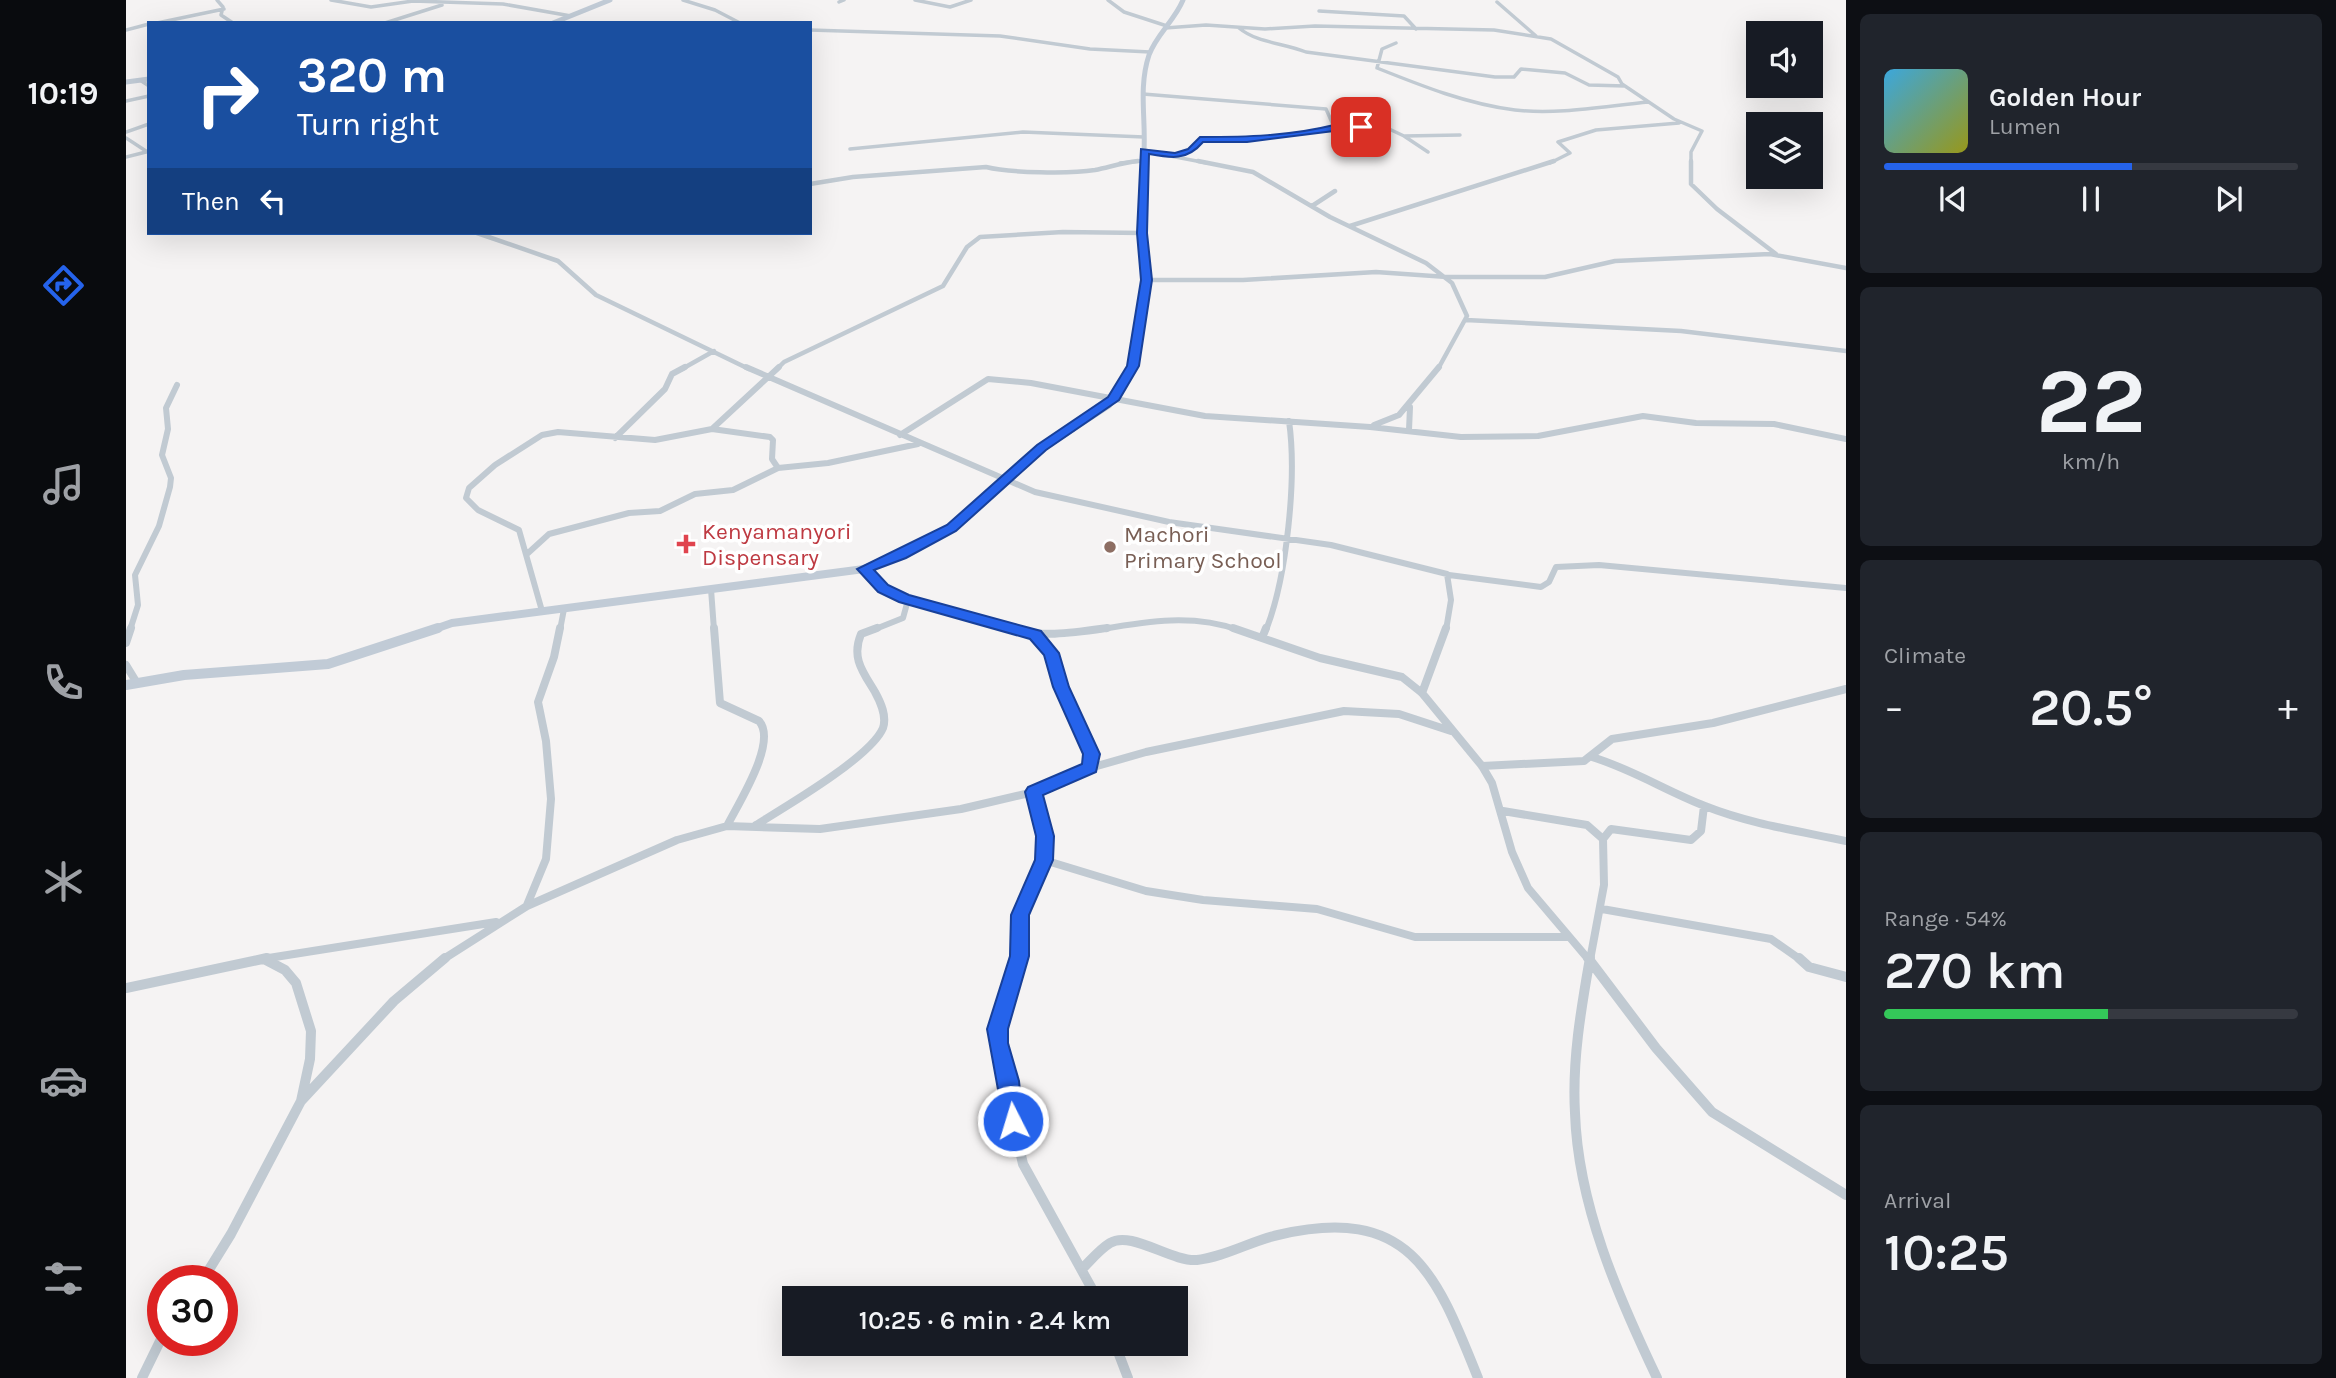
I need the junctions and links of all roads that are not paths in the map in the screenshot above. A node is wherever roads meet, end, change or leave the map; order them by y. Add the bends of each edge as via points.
1 (217, 0) edge
2 (331, 0) edge
3 (455, 0) edge
4 (593, 0) edge
5 (683, 0) edge
6 (844, 0) edge
7 (915, 0) edge
8 (971, 0) edge
9 (1108, 0) edge
10 (1183, 0) edge
11 (607, 1) edge
12 (839, 2) dead end
13 (1497, 2) dead end
14 (445, 4) junction
15 (224, 9) junction
16 (1319, 11) dead end
17 (571, 16) junction
18 (167, 21) edge
19 (230, 21) edge
20 (391, 21) edge
21 (558, 21) edge
22 (736, 21) edge
23 (147, 25) edge
24 (1166, 27) junction
25 (1238, 27) junction
26 (1416, 29) junction
27 (126, 30) edge
28 (812, 30) edge
29 (1536, 36) junction
30 (1396, 43) dead end
31 (1150, 52) junction
32 (1380, 62) junction
33 (147, 79) edge
34 (141, 80) junction
35 (126, 82) edge
36 (147, 84) edge
37 (1625, 86) junction
38 (1143, 94) junction
39 (147, 96) edge
40 (126, 101) edge
41 (1650, 102) junction
42 (1683, 123) junction
43 (147, 125) edge
44 (1334, 127) junction
45 (126, 132) edge
46 (1460, 135) dead end
47 (1404, 136) junction
48 (1144, 137) junction
49 (126, 138) edge
50 (850, 149) dead end
51 (1144, 151) junction
52 (1428, 152) dead end
53 (147, 153) edge
54 (1176, 156) junction
55 (126, 157) edge
56 (1142, 161) junction
57 (812, 184) edge
58 (1335, 191) dead end
59 (1311, 206) junction
60 (1349, 226) junction
61 (1142, 233) junction
62 (483, 235) edge
63 (1776, 254) junction
64 (1846, 268) edge
65 (1447, 277) junction
66 (1146, 280) junction
67 (1466, 320) junction
68 (713, 351) junction
69 (1846, 351) edge
70 (769, 378) junction
71 (177, 385) dead end
72 (1113, 400) junction
73 (1411, 403) junction
74 (1289, 421) junction
75 (1370, 427) junction
76 (712, 429) junction
77 (1409, 430) junction
78 (900, 435) junction
79 (615, 438) junction
80 (1846, 439) edge
81 (919, 444) junction
82 (778, 468) junction
83 (1004, 481) junction
84 (1284, 539) junction
85 (527, 554) junction
86 (864, 569) junction
87 (1449, 575) junction
88 (1846, 588) edge
89 (712, 589) junction
90 (908, 600) junction
91 (564, 609) junction
92 (542, 611) junction
93 (1035, 635) junction
94 (1262, 638) junction
95 (126, 643) edge
96 (126, 665) edge
97 (137, 683) junction
98 (126, 685) edge
99 (1846, 689) edge
100 (1422, 693) junction
101 (1451, 732) junction
102 (1592, 757) junction
103 (1482, 766) junction
104 (1090, 768) junction
105 (1034, 792) junction
106 (1704, 806) junction
107 (1503, 811) junction
108 (755, 825) junction
109 (727, 826) junction
110 (1603, 839) junction
111 (1846, 841) edge
112 (1044, 860) junction
113 (527, 906) junction
114 (1602, 909) junction
115 (500, 922) junction
116 (1568, 937) junction
117 (266, 960) junction
118 (1590, 961) junction
119 (1846, 976) edge
120 (126, 988) edge
121 (301, 1101) junction
122 (1846, 1195) edge
123 (212, 1265) edge
124 (1083, 1268) junction
125 (1091, 1286) edge
126 (153, 1356) edge
127 (1120, 1356) edge
128 (142, 1378) edge
129 (1128, 1378) edge
130 (1478, 1378) edge
131 (1657, 1378) edge

1 - 15 street
2 - 14 street via 371,7 413,1
3 - 14 street
4 - 11 street
5 - 22 street
6 - 12 street
7 - 8 street via 950,7
9 - 24 street via 1124,12
10 - 24 street
11 - 17 street
13 - 29 street
14 - 17 street via 527,6
14 - 20 street
15 - 18 street
15 - 19 street via 221,15
16 - 26 street via 1404,16
17 - 21 street
23 - 27 street
24 - 25 street
24 - 31 street
25 - 26 street
25 - 32 street via 1251,38 1301,51
26 - 29 street via 1488,29
28 - 31 street via 1000,36
29 - 37 street via 1556,42 1618,77
30 - 32 street via 1382,49
31 - 38 street
32 - 37 street via 1495,77 1514,78 1521,69 1559,72 1589,85
32 - 41 street via 1380,70 1441,94 1515,110 1545,112
33 - 34 street
34 - 35 street
34 - 36 street
37 - 41 street
38 - 44 street via 1326,109
38 - 48 street
39 - 40 street
41 - 42 street
42 - 60 street via 1575,134 1558,142 1570,153 1549,164
42 - 63 street via 1703,133 1691,152 1691,184
43 - 45 street
44 - 47 street via 1387,128
44 - 54 street via 1255,139 1200,140 1191,151
46 - 47 street
47 - 52 street
48 - 50 street via 1023,132
48 - 51 street
49 - 53 street
51 - 54 street
51 - 56 street
53 - 55 street
54 - 59 street via 1253,172
56 - 57 street via 1096,170 1002,171 986,167
56 - 61 street
58 - 59 street
59 - 60 street
60 - 65 street
61 - 66 street
61 - 70 street via 979,237 967,247 943,286 792,357
62 - 68 street via 558,261 596,295
63 - 64 street
63 - 65 street via 1615,261 1545,277
65 - 66 street via 1376,272
65 - 67 street via 1464,305
66 - 72 street via 1133,366
67 - 69 street via 1681,331
67 - 73 street via 1453,347
68 - 70 street
68 - 79 street via 672,374 665,389
70 - 76 street
70 - 78 street
71 - 95 street via 166,408 168,429 162,455 170,487 159,527 135,575 138,605
72 - 74 street via 1205,416
72 - 78 street via 988,379
72 - 83 street via 1042,447
73 - 75 street via 1397,417
73 - 77 street
74 - 75 street
74 - 84 street via 1295,462
75 - 77 street
76 - 79 street via 655,440
76 - 82 street via 770,437 772,459
77 - 80 street via 1469,438 1538,436 1643,416 1696,423 1774,424
78 - 81 street
79 - 85 street via 558,432 536,437 469,488 466,498 470,504 514,525
81 - 82 street
81 - 83 street
82 - 85 street via 733,490 695,494 660,512 629,513 549,534
83 - 84 street via 1157,519
83 - 86 street via 951,528
84 - 87 street via 1343,548
84 - 94 street via 1280,592
85 - 92 street
86 - 89 street
86 - 90 street via 883,588
87 - 88 street via 1541,587 1556,568 1599,565
87 - 100 street via 1445,637
89 - 91 street
89 - 109 street via 719,703 758,720 766,735
90 - 93 street
90 - 108 street via 899,621 857,639 861,671 884,707 883,729 871,744 813,788
91 - 92 street
91 - 113 street via 538,702 551,799 546,859
92 - 97 street via 452,624 327,664
93 - 94 street via 1194,619
93 - 104 street via 1051,653 1091,754
94 - 100 street via 1320,658 1396,674
96 - 97 street
97 - 98 street
99 - 102 street via 1713,723 1612,739 1600,744
100 - 101 street
101 - 103 street
101 - 104 street via 1397,712 1356,709
102 - 103 street via 1574,762
102 - 106 street via 1645,775
103 - 107 street
104 - 105 street
105 - 108 street via 851,827
105 - 112 street via 1045,836
106 - 110 street via 1701,831 1691,841 1611,829
106 - 111 street
107 - 110 street via 1587,825
107 - 116 street via 1512,852 1528,888
108 - 109 street
109 - 113 street via 634,856
110 - 114 street via 1606,876
112 - 116 street via 1146,891 1317,909 1415,937
112 - 124 street via 1020,915 1019,956 1000,1019 998,1043 1023,1164
113 - 115 street
114 - 118 street
114 - 119 street via 1771,939 1809,968
115 - 117 street
115 - 121 street via 436,964 394,1001
116 - 118 street
117 - 120 street
117 - 121 street via 285,970 304,1002 311,1031
118 - 122 street via 1712,1112
118 - 131 street via 1574,1077 1579,1161 1613,1278
121 - 123 street
124 - 125 street
124 - 130 street via 1111,1242 1123,1239 1192,1260 1288,1233 1353,1230 1387,1237 1420,1257 1434,1277
126 - 128 street
127 - 129 street

